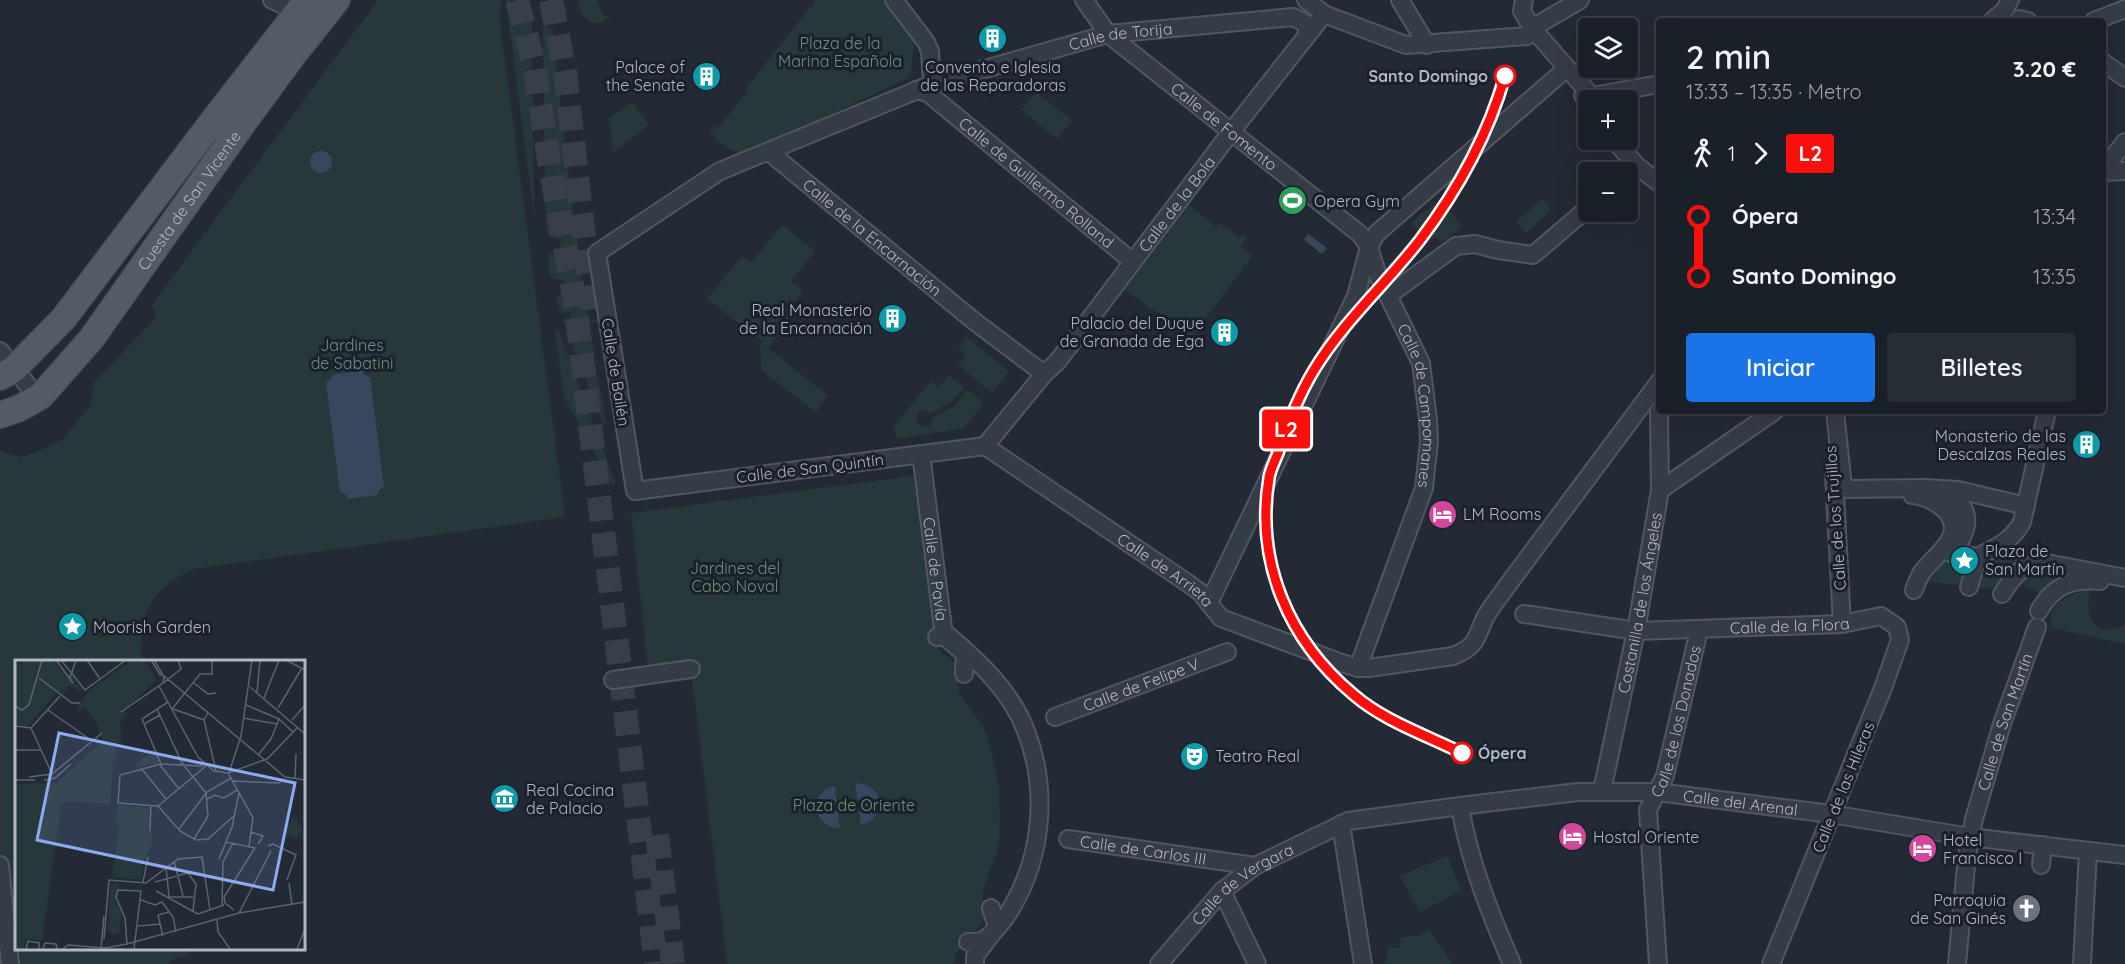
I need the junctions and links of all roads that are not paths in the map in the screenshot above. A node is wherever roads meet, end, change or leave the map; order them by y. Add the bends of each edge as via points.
1 (272, 0) edge
2 (337, 0) edge
3 (894, 0) edge
4 (1084, 0) edge
5 (1304, 0) edge
6 (1400, 0) edge
7 (1524, 0) edge
8 (1580, 0) edge
9 (2010, 0) edge
10 (303, 6) edge
11 (2125, 9) edge
12 (1324, 14) junction
13 (1293, 17) junction
14 (1996, 18) edge
15 (2102, 18) edge
16 (1530, 32) junction
17 (1108, 34) junction
18 (1308, 34) junction
19 (1427, 45) junction
20 (2106, 60) edge
21 (1559, 75) junction
22 (949, 78) junction
23 (2125, 78) edge
24 (932, 84) junction
25 (1656, 85) edge
26 (916, 90) junction
27 (1579, 90) edge
28 (1632, 90) edge
29 (1578, 91) edge
30 (940, 103) junction
31 (1231, 132) junction
32 (2125, 142) edge
33 (1634, 150) edge
34 (769, 152) junction
35 (2106, 167) edge
36 (2106, 171) edge
37 (2125, 171) edge
38 (1638, 173) edge
39 (1656, 179) edge
40 (1656, 182) edge
41 (1578, 217) edge
42 (1370, 247) junction
43 (1133, 262) junction
44 (1389, 295) junction
45 (5, 366) edge
46 (1044, 374) junction
47 (1656, 386) edge
48 (38, 398) junction
49 (1659, 414) edge
50 (1771, 414) edge
51 (1828, 414) edge
52 (1835, 414) edge
53 (2046, 414) edge
54 (0, 415) edge
55 (985, 446) junction
56 (921, 454) junction
57 (1939, 489) junction
58 (1660, 490) junction
59 (635, 491) joint
60 (1836, 498) junction
61 (2026, 506) junction
62 (1978, 558) junction
63 (2125, 580) edge
64 (1969, 587) dead end
65 (1914, 590) dead end
66 (2002, 594) dead end
67 (1209, 603) junction
68 (1524, 614) dead end
69 (1881, 616) joint
70 (1842, 624) junction
71 (1699, 630) junction
72 (1636, 631) junction
73 (940, 636) junction
74 (1227, 652) dead end
75 (1358, 668) junction
76 (691, 669) dead end
77 (964, 674) dead end
78 (613, 680) dead end
79 (1055, 717) dead end
80 (1602, 791) junction
81 (1657, 792) junction
82 (1460, 806) junction
83 (1831, 814) junction
84 (1341, 824) junction
85 (1970, 837) junction
86 (1068, 839) dead end
87 (2043, 845) junction
88 (2088, 851) junction
89 (2125, 855) edge
90 (0, 865) edge
91 (2041, 865) dead end
92 (1255, 866) junction
93 (1222, 891) junction
94 (991, 908) dead end
95 (997, 927) junction
96 (968, 942) dead end
97 (1166, 961) edge
98 (10, 964) edge
99 (975, 964) edge
100 (1257, 964) edge
101 (1363, 964) edge
102 (1512, 964) edge
103 (1658, 964) edge
104 (1772, 964) edge
105 (1957, 964) edge
106 (2082, 964) edge

1 - 10 street
2 - 48 main road, Cuesta de San Vicente via 251,112 92,338
3 - 24 street via 926,42
4 - 17 street, Calle de Fomento
5 - 12 street
5 - 13 street
6 - 19 street
7 - 16 street via 1522,11
8 - 16 street
9 - 14 street
10 - 45 main road, Cuesta de San Vicente via 64,318
11 - 15 street
12 - 18 street, Calle de la Bola
12 - 19 street via 1406,45
13 - 17 street, Calle de Torija
13 - 18 street via 1305,23
16 - 19 street
16 - 21 street
16 - 27 street
17 - 22 street, Calle de Torija
17 - 31 street, Calle de Fomento
18 - 31 street, Calle de la Bola
20 - 23 street
21 - 29 street
21 - 42 street via 1376,234
22 - 24 street, Calle de Torija
22 - 30 street via 942,85
24 - 26 street
25 - 28 street
26 - 30 street, Calle de Guillermo Rolland via 928,93
26 - 34 street
30 - 43 street, Calle de Guillermo Rolland
31 - 42 street, Calle de Fomento via 1361,235
31 - 43 street, Calle de la Bola
32 - 35 street
33 - 39 street
34 - 46 street, Calle de la Encarnación
34 - 59 street, Calle de Bailén via 720,171 597,253
36 - 37 street
38 - 40 street
41 - 44 street via 1533,255 1474,244 1456,246
42 - 44 street, Calle de Campomanes
42 - 67 street via 1356,296
43 - 46 street, Calle de la Bola
44 - 75 street, Calle de Campomanes via 1421,363 1430,442 1424,488
45 - 48 street, Cuesta de San Vicente
46 - 55 street, Calle de la Bola
47 - 75 street via 1504,590 1469,647 1453,656
48 - 54 main road, Cuesta de San Vicente
49 - 58 street, Costanilla de los Ángeles
50 - 58 street
51 - 60 street, Calle de los Trujillos
52 - 57 street via 1845,489
53 - 61 street
55 - 56 street, Calle de San Quintín
55 - 67 street, Calle de Arrieta via 1186,582
56 - 59 street, Calle de San Quintín
56 - 73 street, Calle de Pavía
57 - 61 street
57 - 62 street via 1959,503 1965,517 1963,539 1950,553
58 - 72 street, Costanilla de los Ángeles
60 - 65 street via 1924,496 1951,517 1952,537 1921,573
60 - 70 street, Calle de los Trujillos
61 - 62 street via 2016,534
62 - 64 street
63 - 66 street via 2041,562 2016,574
63 - 85 street, Calle de San Martín via 2068,583 2051,593 2038,619 2002,724
67 - 75 street, Calle de Arrieta via 1221,618
68 - 72 street, Calle de la Flora
69 - 70 street, Calle de la Flora
69 - 83 street, Calle de las Hileras via 1897,627 1900,640
70 - 71 street, Calle de la Flora
71 - 72 street, Calle de la Flora
71 - 81 street, Calle de los Donados via 1665,776
72 - 80 street, Costanilla de los Ángeles
73 - 77 street, Calle de Pavía via 965,654
73 - 95 street via 949,636 984,667 1007,695 1034,753 1039,834 1032,867 1023,889
74 - 79 street, Calle de Felipe V
76 - 78 street
80 - 81 street, Calle del Arenal
80 - 82 street, Calle del Arenal
81 - 83 street, Calle del Arenal
81 - 103 street, Calle de los Donados via 1648,810
82 - 84 street, Calle de Vergara
82 - 102 street via 1489,911
83 - 85 street, Calle del Arenal
83 - 104 street, Calle de las Hileras
84 - 92 street, Calle de Vergara
84 - 101 street
85 - 87 street, Calle del Arenal
85 - 105 street, Calle de San Martín
86 - 92 street, Calle de Carlos III
87 - 88 street, Calle del Arenal
87 - 91 street
88 - 89 street, Calle del Arenal
88 - 106 street
90 - 98 street
92 - 93 street, Calle de Vergara
93 - 97 street, Calle de Vergara
93 - 100 street
94 - 95 street
95 - 96 street via 984,940
95 - 99 street via 975,956

